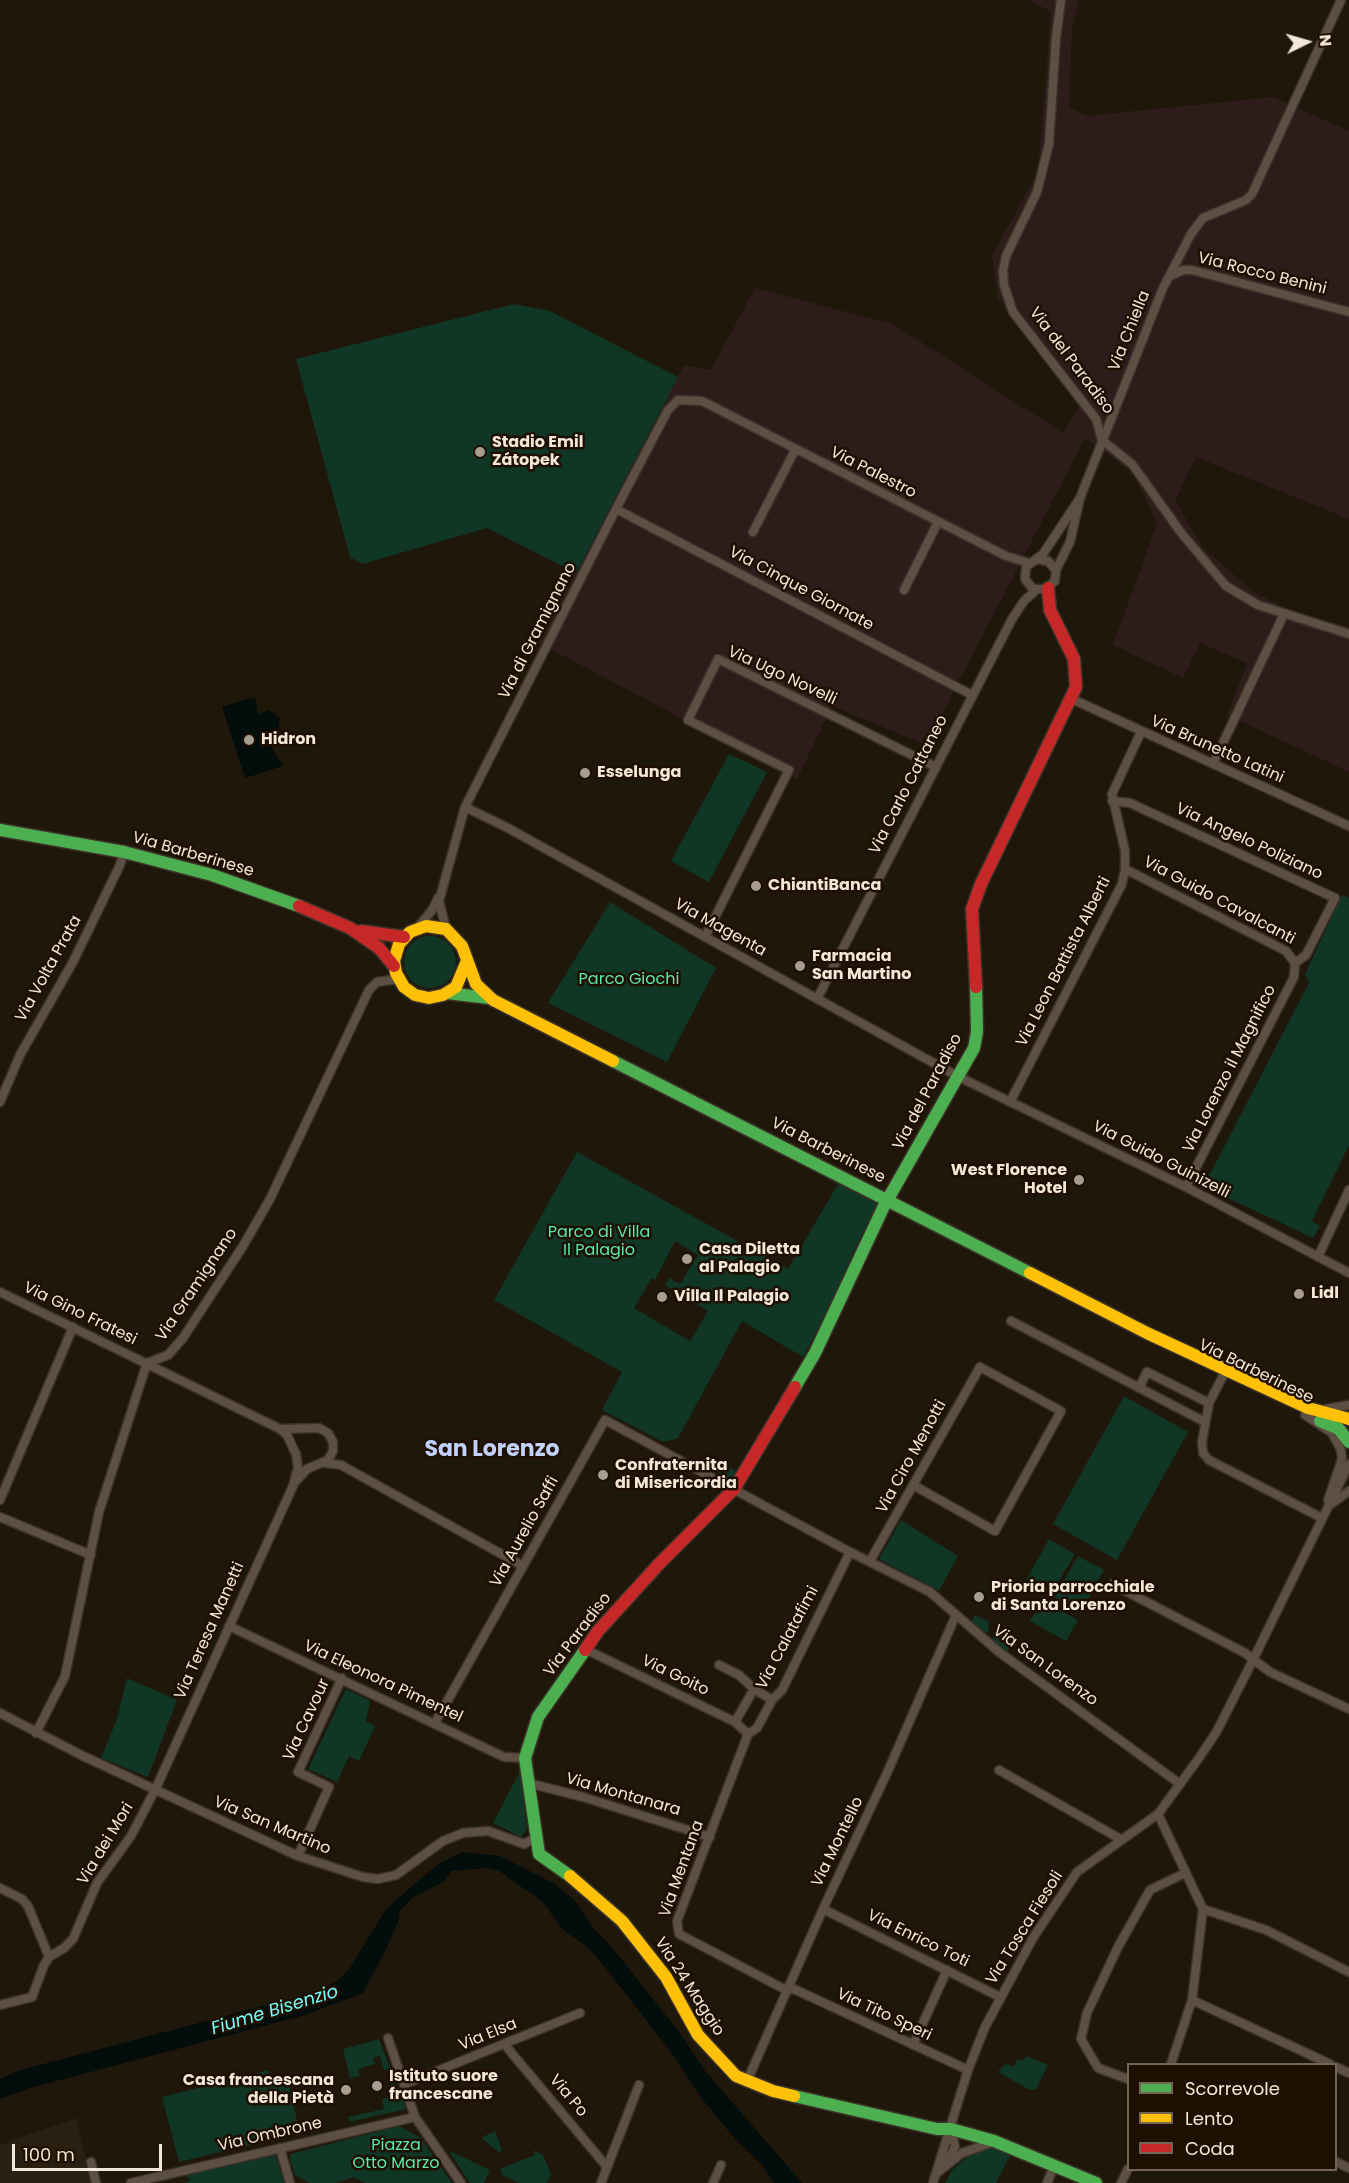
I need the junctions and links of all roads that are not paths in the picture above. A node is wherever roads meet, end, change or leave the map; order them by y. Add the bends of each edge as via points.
1 (1061, 0) edge
2 (1341, 0) edge
3 (1169, 277) junction
4 (1349, 312) edge
5 (683, 399) joint
6 (1102, 440) junction
7 (795, 450) junction
8 (1080, 498) junction
9 (616, 510) junction
10 (938, 522) junction
11 (753, 532) dead end
12 (1006, 557) junction
13 (1032, 561) junction
14 (1056, 570) junction
15 (1024, 574) junction
16 (1042, 589) junction
17 (904, 590) dead end
18 (1284, 614) junction
19 (1349, 634) edge
20 (972, 695) junction
21 (1072, 699) junction
22 (1141, 732) junction
23 (1213, 764) junction
24 (936, 767) junction
25 (1112, 801) junction
26 (465, 807) junction
27 (0, 825) edge
28 (1349, 826) edge
29 (0, 830) edge
30 (21, 832) junction
31 (124, 852) junction
32 (1125, 869) junction
33 (441, 890) junction
34 (350, 928) junction
35 (417, 928) junction
36 (446, 929) junction
37 (404, 937) junction
38 (705, 937) junction
39 (466, 963) junction
40 (1295, 963) junction
41 (394, 966) junction
42 (399, 979) junction
43 (447, 993) junction
44 (817, 999) junction
45 (494, 1000) junction
46 (959, 1077) junction
47 (1010, 1101) junction
48 (0, 1102) edge
49 (1186, 1188) junction
50 (1349, 1190) edge
51 (888, 1200) junction
52 (1318, 1257) junction
53 (1349, 1273) edge
54 (0, 1292) edge
55 (1011, 1321) dead end
56 (73, 1327) junction
57 (1147, 1333) junction
58 (147, 1363) junction
59 (1223, 1376) junction
60 (1138, 1388) junction
61 (1209, 1403) junction
62 (1349, 1405) edge
63 (1306, 1411) junction
64 (1349, 1419) edge
65 (1205, 1422) junction
66 (280, 1429) junction
67 (305, 1429) junction
68 (1349, 1442) edge
69 (333, 1451) junction
70 (295, 1452) junction
71 (325, 1463) junction
72 (1349, 1464) edge
73 (340, 1465) junction
74 (315, 1467) junction
75 (914, 1485) junction
76 (293, 1486) junction
77 (734, 1489) junction
78 (1349, 1491) edge
79 (1349, 1498) edge
80 (0, 1500) edge
81 (1331, 1504) junction
82 (0, 1517) edge
83 (1322, 1518) junction
84 (850, 1552) junction
85 (91, 1555) junction
86 (870, 1561) junction
87 (523, 1566) junction
88 (1112, 1584) dead end
89 (956, 1616) junction
90 (229, 1626) junction
91 (585, 1649) junction
92 (1253, 1660) junction
93 (719, 1665) dead end
94 (342, 1678) junction
95 (754, 1689) junction
96 (772, 1700) junction
97 (1349, 1709) edge
98 (0, 1713) edge
99 (735, 1722) junction
100 (435, 1723) junction
101 (36, 1733) junction
102 (748, 1734) junction
103 (525, 1758) junction
104 (999, 1770) dead end
105 (528, 1783) junction
106 (1180, 1784) junction
107 (156, 1788) junction
108 (1158, 1814) junction
109 (710, 1837) junction
110 (535, 1838) junction
111 (1122, 1840) junction
112 (298, 1856) junction
113 (1185, 1873) junction
114 (0, 1888) edge
115 (823, 1909) junction
116 (1203, 1909) junction
117 (49, 1957) junction
118 (947, 1970) junction
119 (1349, 1972) edge
120 (786, 1990) junction
121 (1000, 1996) junction
122 (1192, 2000) junction
123 (0, 2005) edge
124 (580, 2013) dead end
125 (388, 2038) dead end
126 (505, 2045) junction
127 (913, 2045) junction
128 (1171, 2063) edge
129 (1328, 2063) edge
130 (968, 2070) junction
131 (1127, 2079) edge
132 (747, 2081) junction
133 (405, 2084) junction
134 (639, 2085) dead end
135 (415, 2117) junction
136 (951, 2129) junction
137 (994, 2141) junction
138 (280, 2148) junction
139 (91, 2162) dead end
140 (1055, 2164) junction
141 (721, 2165) dead end
142 (607, 2167) junction
143 (937, 2173) junction
144 (96, 2183) edge
145 (131, 2183) edge
146 (290, 2183) edge
147 (461, 2183) edge
148 (601, 2183) edge
149 (713, 2183) edge
150 (933, 2183) edge
151 (1047, 2183) edge
152 (1096, 2183) edge

1 - 6 street, Via del Paradiso via 1048,152 1037,192 1006,256 1004,285 1013,312 1096,419
2 - 3 street, Via Chiella via 1252,194 1203,218
3 - 4 street, Via Rocco Benini via 1192,270
3 - 6 street, Via Chiella
5 - 7 street, Via Palestro via 702,401
5 - 9 street, Via di Gramignano via 668,410
6 - 8 street, Via del Paradiso
6 - 18 street via 1132,464 1182,534 1226,586 1258,605
7 - 10 street, Via Palestro
7 - 11 street
8 - 13 street, Via del Paradiso via 1047,549
8 - 14 street, Via del Paradiso via 1070,542
9 - 20 street, Via Cinque Giornate
9 - 26 street, Via di Gramignano
10 - 12 street, Via Palestro
10 - 17 street
12 - 13 street, Via Palestro
12 - 15 street, Via Palestro
13 - 14 street via 1048,561
13 - 15 street, Via del Paradiso
14 - 16 street, Via del Paradiso via 1055,581
15 - 16 street, Via del Paradiso via 1026,583
16 - 20 street, Via Carlo Cattaneo via 1024,601 1012,619
16 - 21 street, Via del Paradiso via 1074,659 1077,677
18 - 19 street
18 - 23 street
20 - 24 street, Via Carlo Cattaneo
21 - 22 street, Via Brunetto Latini
21 - 46 street, Via del Paradiso via 972,909 977,1032
22 - 23 street, Via Brunetto Latini
22 - 25 street via 1114,786
23 - 28 street, Via Brunetto Latini
24 - 38 street, Via Ugo Novelli via 718,659 688,720 789,770
24 - 44 street, Via Carlo Cattaneo
25 - 32 street, Via Leon Battista Alberti via 1122,832
25 - 40 street, Via Angelo Poliziano via 1130,803 1335,898 1306,955
26 - 33 street, Via di Gramignano
26 - 38 street, Via Magenta
27 - 30 street, Via Barberinese
29 - 30 street, Via Barberinese
30 - 31 street, Via Barberinese
31 - 34 street, Via Barberinese via 248,887
31 - 48 street, Via Volta Prata via 73,962 27,1041
32 - 40 street, Via Guido Cavalcanti via 1281,949
32 - 47 street, Via Leon Battista Alberti via 1122,884
33 - 35 street, Via di Gramignano via 434,909
33 - 36 street, Via di Gramignano via 440,910
34 - 37 street, Via Barberinese
34 - 41 street, Via Barberinese via 379,948
35 - 36 street
35 - 37 street
36 - 39 street, Via Barberinese via 462,945
37 - 41 street via 395,952
38 - 44 street, Via Magenta
39 - 43 street via 459,983
39 - 45 street, Via Barberinese via 476,984
40 - 49 street, Via Lorenzo il Magnifico via 1294,977
41 - 42 street, Via Barberinese
42 - 43 street, Via Barberinese via 420,996 434,998
42 - 58 street, Via Gramignano via 377,982 369,990 270,1199 243,1246 183,1338 168,1355
43 - 45 street, Via Barberinese
44 - 46 street, Via Magenta
45 - 51 street, Via Barberinese
46 - 47 street, Via Guido Guinizelli
46 - 51 street, Via del Paradiso
47 - 49 street, Via Guido Guinizelli
49 - 52 street, Via Guido Guinizelli
50 - 52 street
51 - 57 street, Via Barberinese
51 - 77 street, Via del Paradiso via 815,1353
52 - 53 street, Via Guido Guinizelli
54 - 56 street, Via Gino Fratesi
55 - 60 street
56 - 58 street, Via Gino Fratesi
56 - 80 street
57 - 59 street, Via Barberinese
57 - 63 street, Via Barberinese
58 - 66 street, Via Gino Fratesi
58 - 85 street via 99,1512
59 - 61 street
59 - 63 street, Via Barberinese
60 - 61 street via 1147,1372
60 - 65 street
61 - 65 street
62 - 63 street
63 - 64 street, Via Barberinese
63 - 68 street, Via Barberinese via 1339,1429
63 - 81 street, Via Tosca Fiesoli via 1332,1433 1341,1450
65 - 83 street via 1202,1448 1206,1457
66 - 67 street
66 - 70 street
67 - 69 street via 324,1430 333,1442
67 - 70 street, Via Teresa Manetti via 298,1436
69 - 71 street
69 - 73 street
70 - 74 street via 302,1462
70 - 76 street, Via Teresa Manetti via 298,1468
71 - 73 street
71 - 74 street, Via Teresa Manetti
72 - 81 street, Via Tosca Fiesoli
73 - 87 street
74 - 76 street, Via Teresa Manetti via 307,1469
75 - 75 street, Via Ciro Menotti via 980,1367 1061,1411 995,1531
75 - 86 street, Via Ciro Menotti
76 - 90 street, Via Teresa Manetti
77 - 84 street, Via San Lorenzo
77 - 87 street, Via Aurelio Saffi via 604,1420
77 - 91 street, Via Paradiso via 614,1611
78 - 81 street, Via Tosca Fiesoli
79 - 81 street
81 - 83 street, Via Tosca Fiesoli
82 - 85 street
83 - 92 street, Via Tosca Fiesoli
84 - 86 street, Via San Lorenzo
84 - 96 street, Via Calatafimi via 782,1690
85 - 101 street via 65,1676
86 - 89 street, Via San Lorenzo via 930,1592
87 - 100 street, Via Aurelio Saffi
88 - 92 street
89 - 106 street, Via San Lorenzo
89 - 115 street, Via Montello
90 - 94 street, Via Eleonora Pimentel
90 - 107 street, Via Teresa Manetti
91 - 99 street, Via Goito
91 - 103 street, Via Paradiso via 538,1717
92 - 97 street
92 - 106 street, Via Tosca Fiesoli via 1217,1731
93 - 95 street via 739,1675
94 - 100 street, Via Eleonora Pimentel
94 - 112 street, Via Cavour via 298,1772 329,1787
95 - 96 street
95 - 99 street
96 - 102 street, Via Calatafimi via 757,1728
98 - 101 street, Via San Martino
99 - 102 street, Via Goito
100 - 103 street, Via Eleonora Pimentel via 506,1757
101 - 107 street, Via San Martino
102 - 109 street, Via Mentana
103 - 105 street, Via Paradiso
104 - 111 street
105 - 109 street, Via Montanara
105 - 110 street, Via Paradiso
106 - 108 street, Via Tosca Fiesoli
107 - 112 street, Via San Martino
107 - 117 street, Via dei Mori via 131,1836 97,1883 73,1939
108 - 111 street, Via Tosca Fiesoli
108 - 113 street
109 - 120 street, Via Mentana via 677,1921 677,1932
110 - 112 street, Via San Martino via 524,1844 488,1831 455,1835 402,1871 378,1880
110 - 132 street, Via 24 Maggio via 540,1856 592,1893 628,1928 666,1977 698,2035 728,2069
111 - 121 street, Via Tosca Fiesoli via 1074,1876
113 - 116 street
113 - 131 street via 1150,1890 1088,2013 1082,2039 1098,2068
114 - 117 street via 28,1906
115 - 118 street, Via Enrico Toti
115 - 120 street, Via Montello
116 - 119 street via 1266,1930
116 - 122 street
117 - 123 street via 32,1997
118 - 121 street, Via Enrico Toti
118 - 127 street
120 - 127 street, Via Tito Speri via 794,1989
120 - 132 street, Via Montello
121 - 130 street, Via Tosca Fiesoli
122 - 128 street
122 - 129 street
124 - 126 street, Via Elsa
125 - 133 street
126 - 133 street, Via Elsa
126 - 142 street, Via Po
127 - 130 street, Via Tito Speri
130 - 136 street, Via Tosca Fiesoli
132 - 136 street, Via 24 Maggio via 773,2091
133 - 135 street
134 - 142 street
135 - 138 street, Via Ombrone
135 - 147 street
136 - 137 street, Via 24 Maggio
136 - 143 street, Via Tosca Fiesoli via 954,2150
137 - 140 street, Via 24 Maggio
137 - 143 street via 962,2153
138 - 145 street, Via Ombrone
138 - 146 street
139 - 144 street
140 - 151 street
140 - 152 street, Via 24 Maggio
141 - 149 street
142 - 148 street
143 - 150 street, Via Tosca Fiesoli

